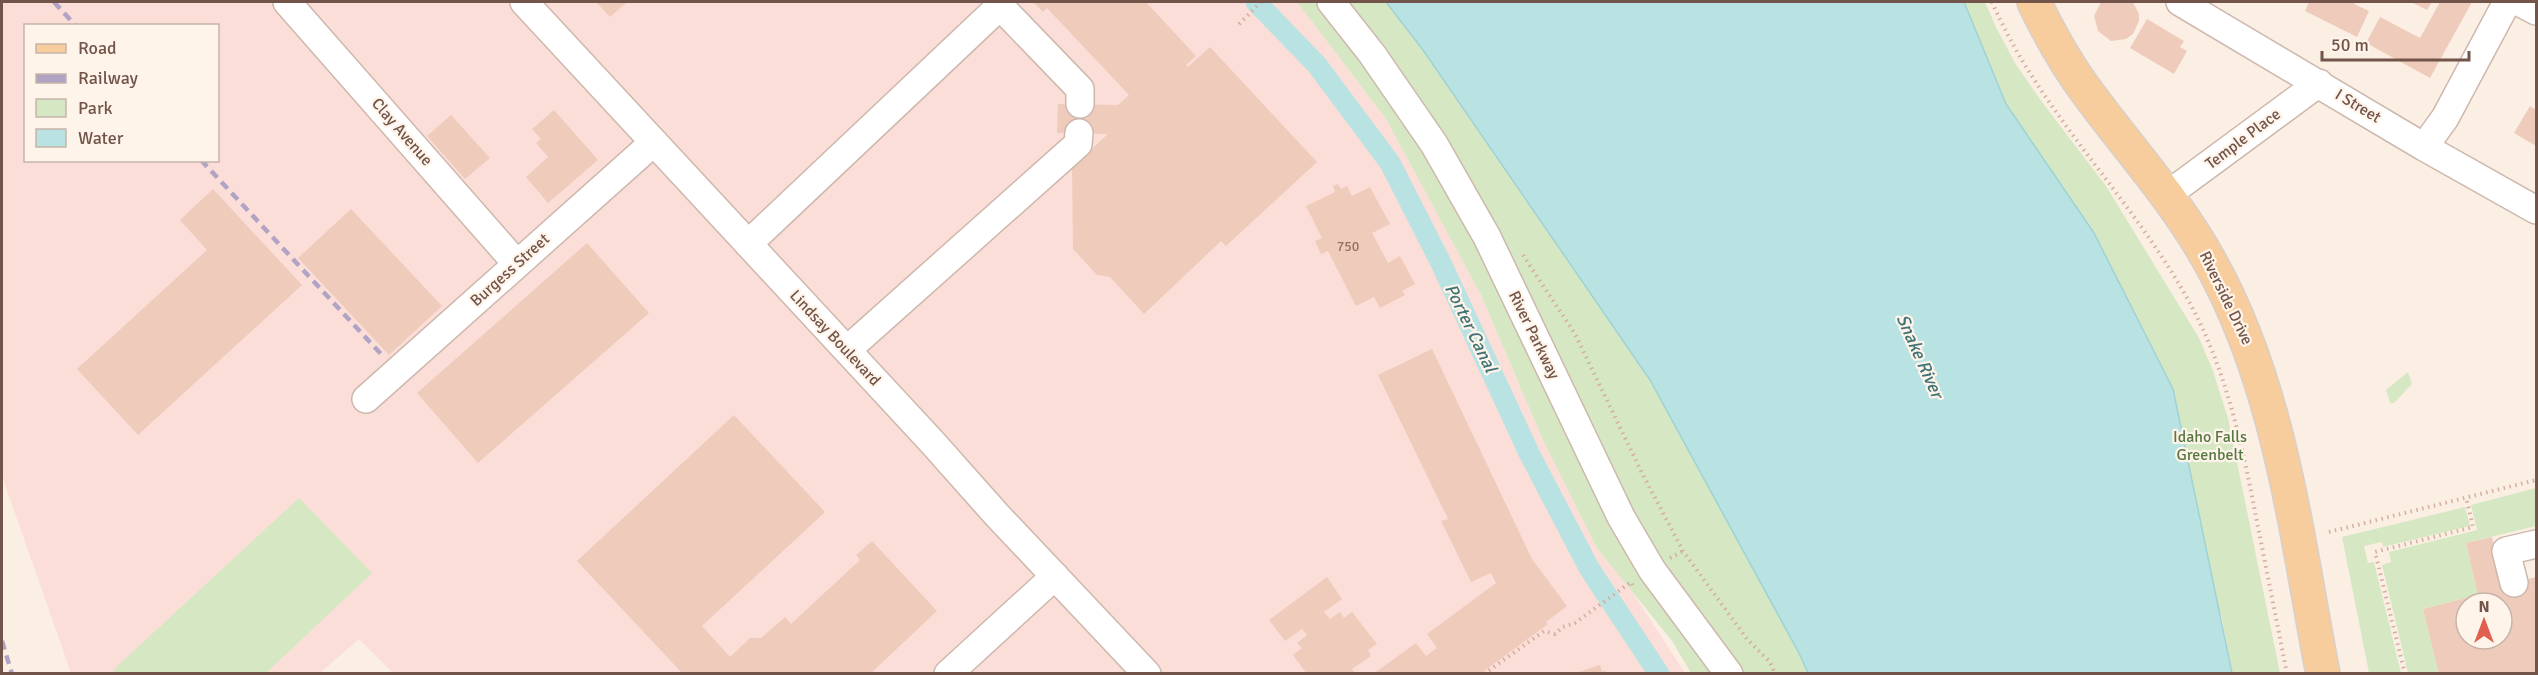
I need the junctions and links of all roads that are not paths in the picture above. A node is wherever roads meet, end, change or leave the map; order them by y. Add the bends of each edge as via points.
1 (287, 2) edge
2 (524, 2) edge
3 (1331, 2) edge
4 (2034, 2) edge
5 (2180, 2) edge
6 (2507, 2) edge
7 (2519, 2) edge
8 (2536, 11) edge
9 (2319, 83) junction
10 (1080, 104) dead end
11 (1079, 133) dead end
12 (654, 142) junction
13 (2424, 147) junction
14 (2167, 195) junction
15 (2536, 210) edge
16 (748, 244) junction
17 (518, 264) junction
18 (847, 350) junction
19 (366, 399) dead end
20 (2536, 544) edge
21 (1055, 576) junction
22 (2514, 583) dead end
23 (948, 674) edge
24 (1147, 674) edge
25 (1729, 674) edge
26 (2323, 674) edge

1 - 17 street, Clay Avenue
2 - 12 street, Lindsay Boulevard
3 - 25 street, River Parkway via 1434,144 1487,237 1621,517 1652,570
4 - 14 main road, Riverside Drive via 2075,74
5 - 9 street, I Street
6 - 13 street via 2445,118
7 - 8 street
9 - 13 street, I Street
9 - 14 street, Temple Place
10 - 16 street via 1080,89 1000,6
11 - 18 street via 1078,144
12 - 16 street, Lindsay Boulevard
12 - 17 street, Burgess Street
13 - 15 street, I Street
14 - 26 main road, Riverside Drive via 2210,262 2244,331 2271,410
16 - 18 street, Lindsay Boulevard
17 - 19 street, Burgess Street
18 - 21 street, Lindsay Boulevard
20 - 22 street via 2506,551
21 - 23 street
21 - 24 street, Lindsay Boulevard

